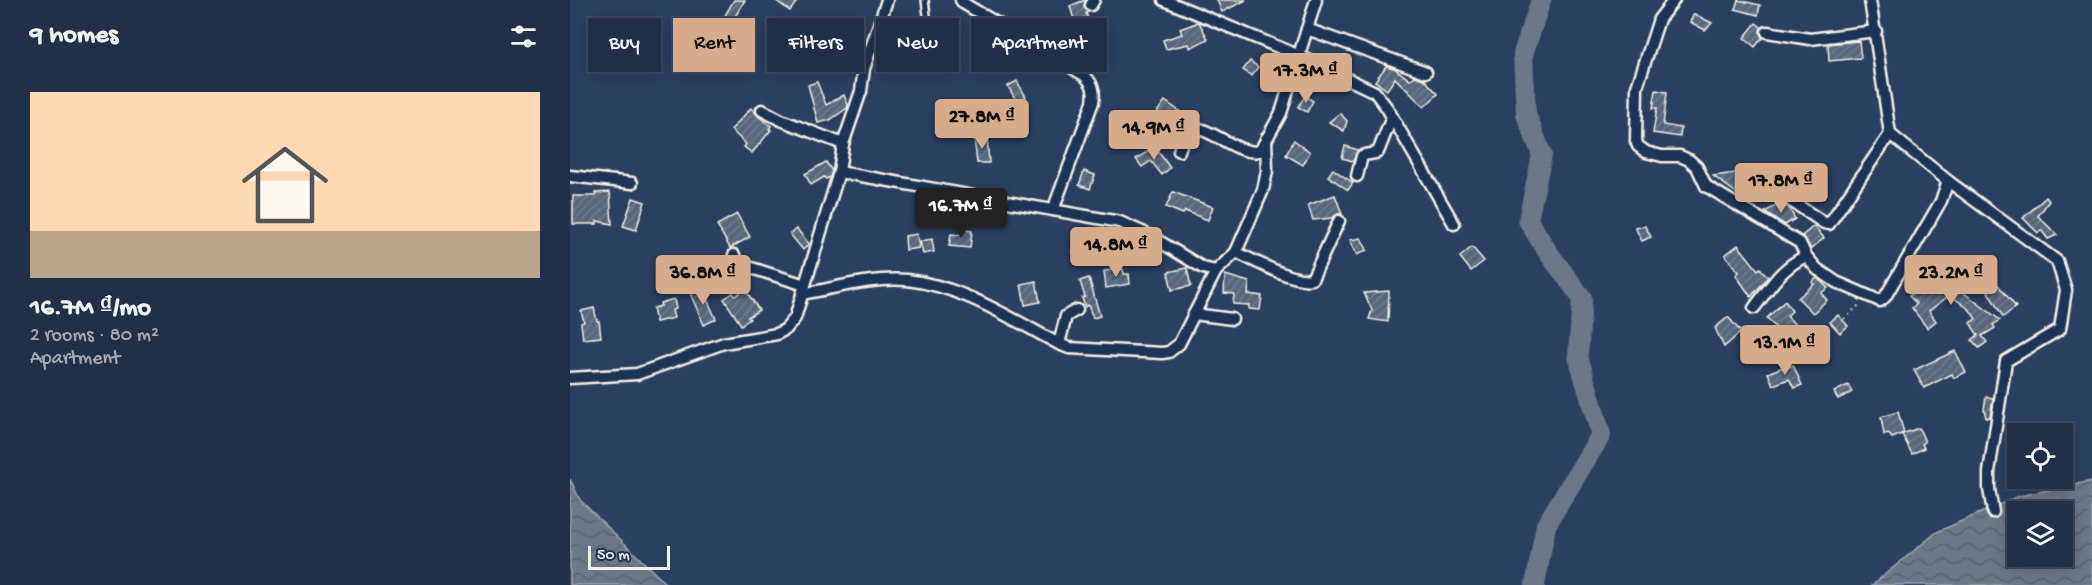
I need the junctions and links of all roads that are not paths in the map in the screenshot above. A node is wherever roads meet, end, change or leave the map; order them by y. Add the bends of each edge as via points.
1 (887, 0) edge
2 (925, 0) edge
3 (961, 0) edge
4 (1164, 0) edge
5 (1316, 0) edge
6 (1674, 0) edge
7 (1870, 0) edge
8 (927, 15) dead end
9 (1307, 29) junction
10 (1876, 31) junction
11 (1767, 32) dead end
12 (1300, 56) junction
13 (1426, 72) dead end
14 (762, 110) dead end
15 (1392, 117) junction
16 (1890, 134) junction
17 (1266, 139) junction
18 (843, 144) junction
19 (1179, 151) dead end
20 (839, 172) junction
21 (570, 176) edge
22 (1357, 176) dead end
23 (1760, 180) dead end
24 (1948, 181) junction
25 (632, 183) dead end
26 (1053, 210) junction
27 (1339, 221) dead end
28 (1454, 224) dead end
29 (1236, 252) junction
30 (734, 255) dead end
31 (1806, 256) junction
32 (1216, 271) junction
33 (803, 289) junction
34 (1754, 308) dead end
35 (1077, 310) dead end
36 (1194, 314) junction
37 (1232, 319) dead end
38 (1059, 344) junction
39 (570, 378) edge
40 (1993, 512) dead end

1 - 18 street
2 - 8 lane
3 - 26 street via 1092,83 1093,102
4 - 12 street
5 - 9 street
6 - 31 street via 1659,18 1637,87 1638,146 1646,152 1689,160 1706,186 1800,243
7 - 10 street
9 - 12 street
9 - 13 street
10 - 11 street via 1810,39
10 - 16 street
12 - 15 street via 1375,92
12 - 17 street via 1281,113
14 - 18 street
15 - 22 street via 1378,152 1362,156
15 - 28 street
16 - 23 street via 1829,224
16 - 24 street
17 - 19 street via 1260,151 1249,153 1193,127 1185,133
17 - 29 street via 1266,180
18 - 20 street
20 - 26 street
20 - 33 street
21 - 25 street
24 - 31 street via 1941,201 1891,289 1880,301 1836,282
24 - 40 street via 2057,261 2066,290 2060,329 2006,361 1989,472
26 - 32 street via 1120,222 1203,268
27 - 29 street via 1312,279 1280,273
29 - 32 street
30 - 33 street via 742,265
31 - 34 street via 1781,272
32 - 36 street
33 - 38 street via 872,281 906,280 938,285 968,296
33 - 39 street via 795,318 777,334 724,343 638,375
35 - 38 street via 1066,316
36 - 37 street
36 - 38 street via 1179,344 1169,352 1080,350

